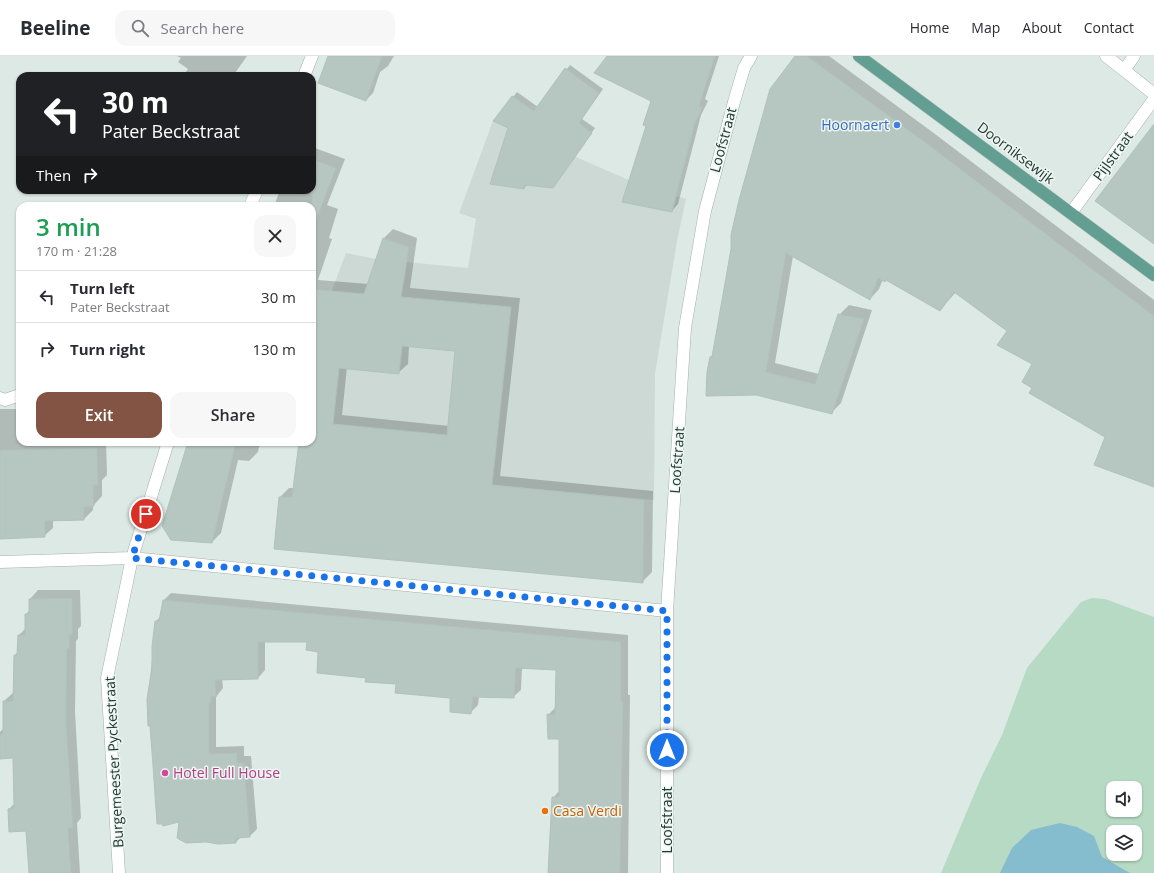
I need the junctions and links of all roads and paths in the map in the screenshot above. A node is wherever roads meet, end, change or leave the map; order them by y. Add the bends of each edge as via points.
1 (312, 56) edge
2 (751, 56) edge
3 (859, 56) edge
4 (1106, 56) edge
5 (1134, 56) edge
6 (1125, 69) junction
7 (306, 72) edge
8 (1154, 94) edge
9 (1154, 99) edge
10 (1071, 213) junction
11 (1154, 275) edge
12 (16, 396) edge
13 (0, 398) edge
14 (167, 446) edge
15 (132, 558) junction
16 (0, 562) edge
17 (667, 611) junction
18 (119, 873) edge
19 (667, 873) edge

1 - 7 street
2 - 17 street, Loofstraat via 744,68 705,211 685,328
3 - 10 main road, Doorniksewijk
4 - 6 street
5 - 6 street
6 - 8 street
9 - 10 street, Pijlstraat
10 - 11 main road, Doorniksewijk
12 - 13 street via 5,400
14 - 15 street, Burgemeester Pyckestraat
15 - 16 street
15 - 17 street
15 - 18 street, Burgemeester Pyckestraat via 107,678
17 - 19 street, Loofstraat

